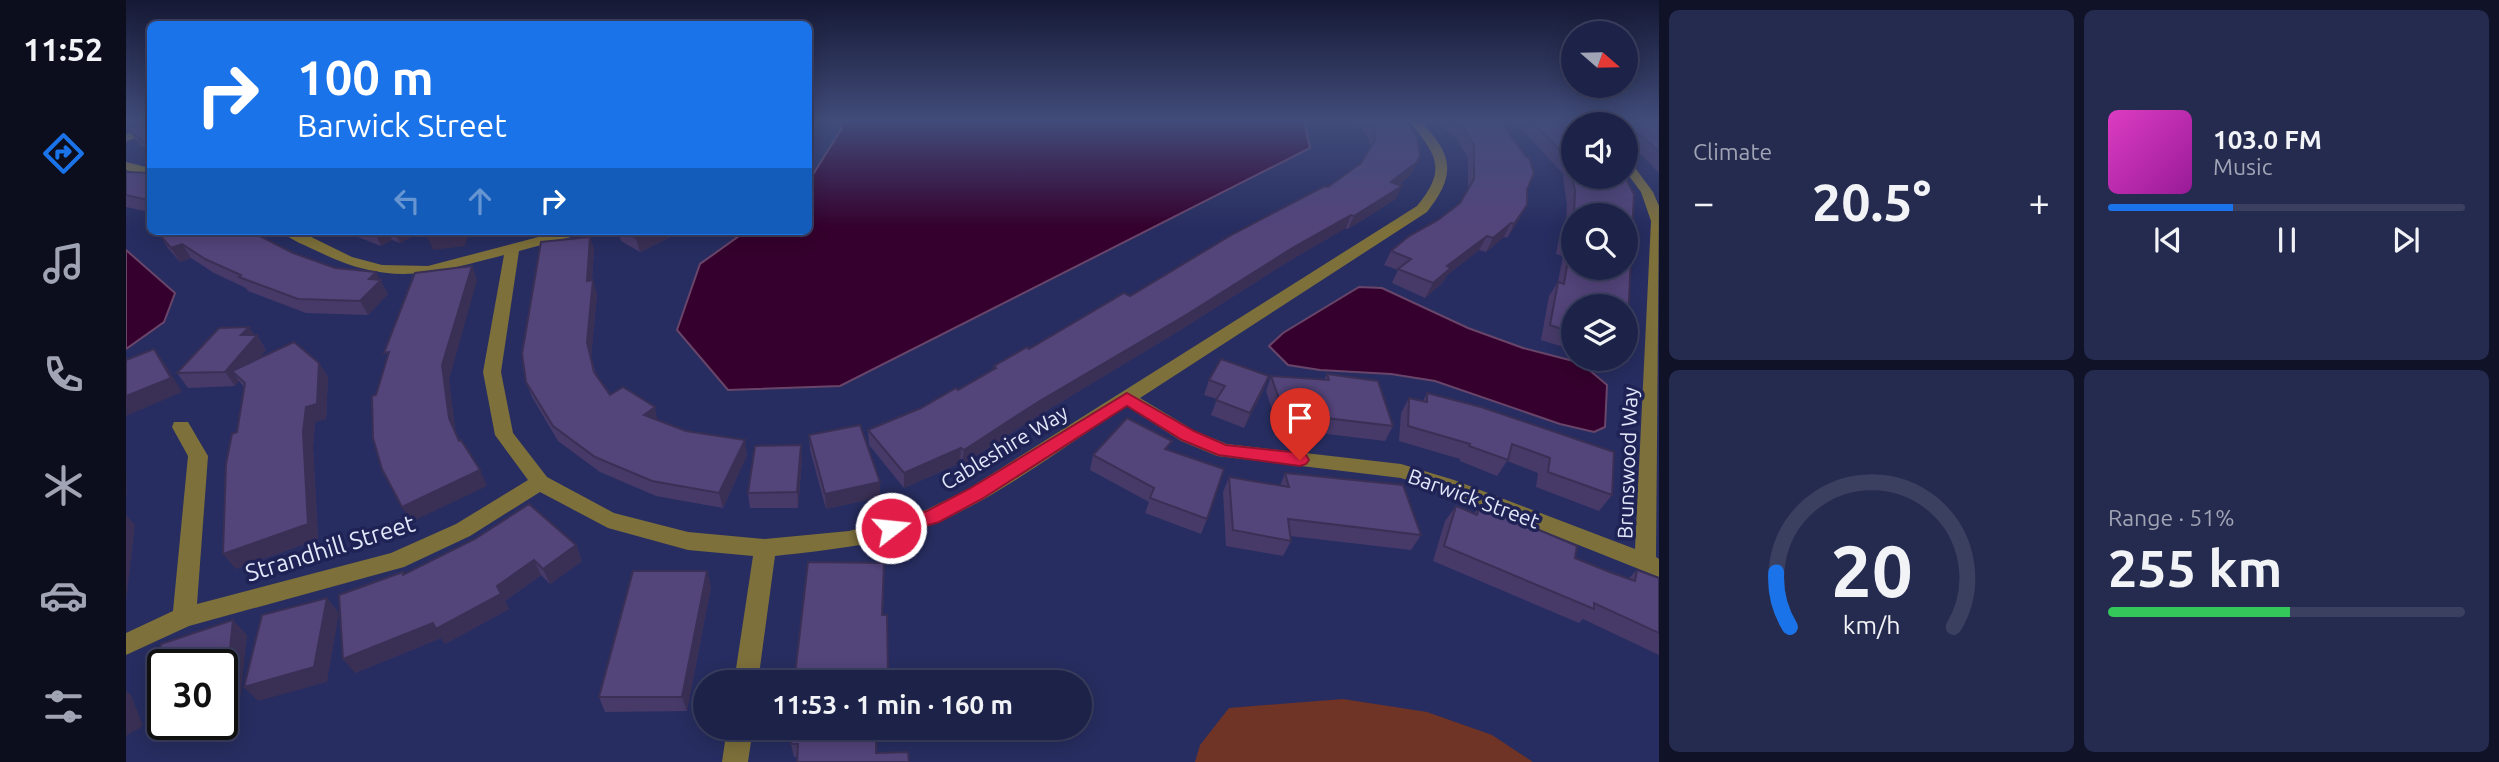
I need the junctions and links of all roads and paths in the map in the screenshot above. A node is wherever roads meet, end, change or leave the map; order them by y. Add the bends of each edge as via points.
1 (1440, 157) edge
2 (126, 166) edge
3 (147, 171) edge
4 (1638, 180) edge
5 (297, 235) edge
6 (563, 235) edge
7 (512, 249) junction
8 (1127, 398) junction
9 (181, 427) dead end
10 (540, 482) junction
11 (765, 548) junction
12 (1652, 566) edge
13 (184, 617) junction
14 (126, 644) edge
15 (748, 670) edge
16 (738, 740) edge
17 (735, 762) edge

1 - 8 street, Cableshire Way via 1441,184 1422,209
2 - 3 street
4 - 12 street, Brunswood Way via 1658,220
5 - 7 street via 347,260 383,269 428,270
6 - 7 street
7 - 10 street, Cableshire Way via 492,372 504,435
8 - 11 street, Cableshire Way via 932,516 849,540
8 - 12 street, Barwick Street via 1188,436 1224,451 1401,471
9 - 13 street via 198,456
10 - 11 street, Cableshire Way via 608,520 688,541
10 - 13 street, Strandhill Street via 463,530 396,561
11 - 15 street
13 - 14 street, Strandhill Street
16 - 17 street

